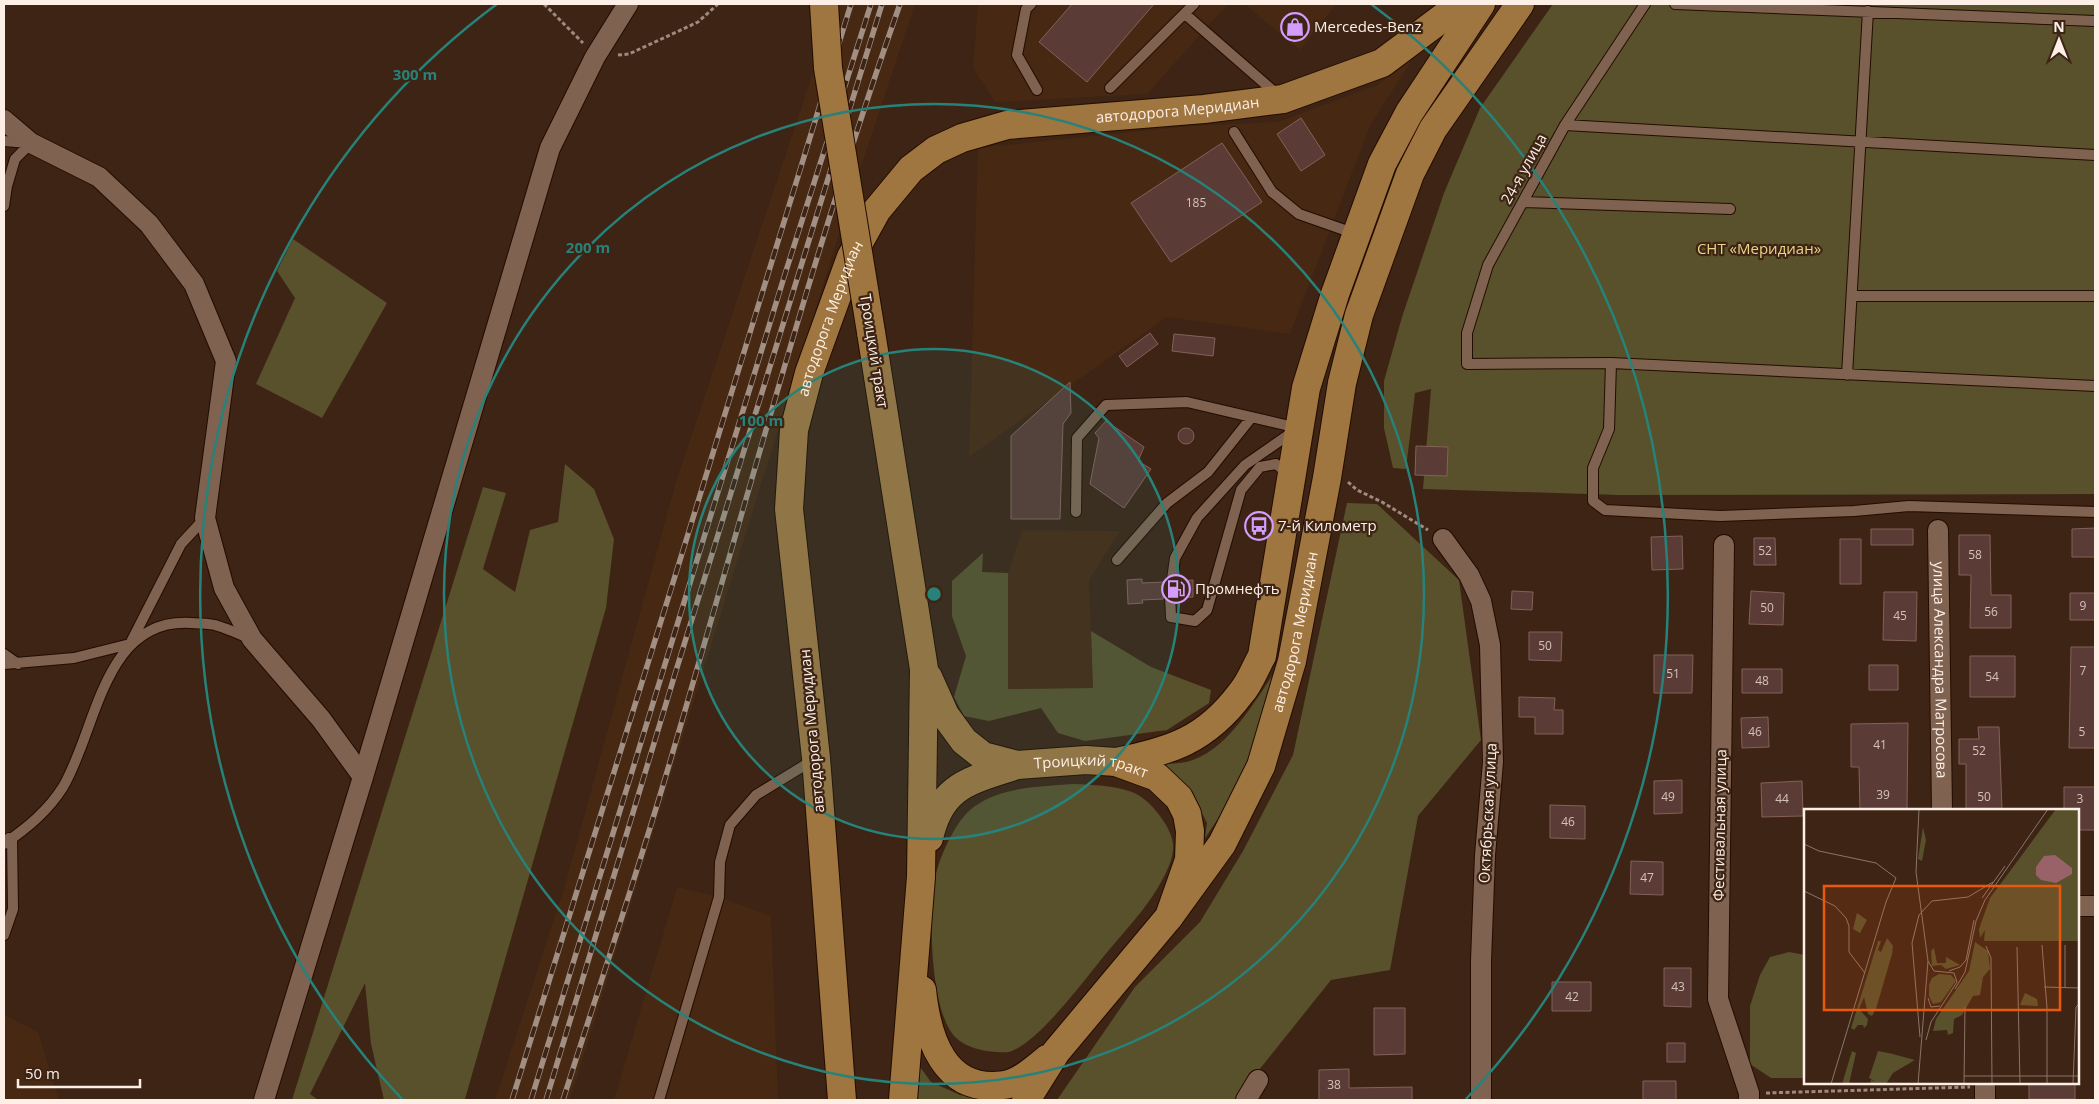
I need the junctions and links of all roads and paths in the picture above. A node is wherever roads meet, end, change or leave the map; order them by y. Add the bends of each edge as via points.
1 (628, 4) edge
2 (824, 4) edge
3 (1032, 4) edge
4 (1194, 4) edge
5 (1461, 4) edge
6 (1481, 4) edge
7 (1520, 4) edge
8 (1645, 4) edge
9 (1675, 4) edge
10 (1868, 11) junction
11 (1186, 14) junction
12 (1437, 14) edge
13 (2095, 21) edge
14 (1110, 88) dead end
15 (1036, 90) dead end
16 (1283, 99) junction
17 (4, 120) edge
18 (1565, 125) junction
19 (1234, 132) dead end
20 (4, 141) edge
21 (1860, 142) junction
22 (31, 143) junction
23 (2095, 155) edge
24 (1524, 202) junction
25 (4, 206) edge
26 (1730, 209) dead end
27 (1356, 234) junction
28 (1852, 296) junction
29 (2095, 296) edge
30 (1612, 364) junction
31 (1847, 375) junction
32 (2095, 386) edge
33 (1251, 418) junction
34 (1300, 428) junction
35 (1329, 465) junction
36 (1293, 479) junction
37 (1076, 512) dead end
38 (2095, 512) edge
39 (205, 518) junction
40 (1938, 530) dead end
41 (1443, 539) joint
42 (1724, 545) dead end
43 (1118, 560) dead end
44 (252, 640) junction
45 (130, 644) junction
46 (4, 654) edge
47 (4, 664) edge
48 (18, 664) junction
49 (924, 669) junction
50 (816, 758) junction
51 (1116, 762) junction
52 (1017, 764) junction
53 (363, 777) junction
54 (1942, 809) edge
55 (7, 840) edge
56 (921, 877) junction
57 (2079, 906) edge
58 (2095, 906) edge
59 (1169, 917) junction
60 (918, 932) junction
61 (4, 935) edge
62 (1056, 1052) junction
63 (1258, 1080) dead end
64 (1985, 1090) edge
65 (1749, 1097) edge
66 (264, 1100) edge
67 (659, 1100) edge
68 (842, 1100) edge
69 (903, 1100) edge
70 (1026, 1100) edge
71 (1246, 1100) edge
72 (1481, 1100) edge

1 - 53 street via 595,57 550,148
2 - 49 main road, Троицкий тракт, bridge via 828,68
3 - 15 lane via 1026,10 1017,55
4 - 11 lane
5 - 12 main road, автодорога Меридиан
6 - 27 main road, автодорога Меридиан via 1409,113 1382,164
7 - 35 main road, автодорога Меридиан via 1433,128 1410,174 1359,315 1342,383
8 - 18 lane, 24-я улица
9 - 10 lane
10 - 13 lane
10 - 21 lane
11 - 14 lane
11 - 16 lane
12 - 16 main road, автодорога Меридиан via 1382,63
16 - 50 main road, автодорога Меридиан via 1204,109 1007,125 962,138 936,150 911,169 877,210 851,257 809,373 794,430 789,509
17 - 22 street
18 - 21 lane
18 - 24 lane, 24-я улица
19 - 27 lane via 1272,192 1300,214
20 - 22 lane
21 - 23 lane
21 - 28 lane
22 - 25 lane via 15,159
22 - 39 street via 99,176 149,224 194,284 226,361
24 - 26 lane
24 - 30 lane, 24-я улица via 1488,264 1467,333 1467,364
27 - 34 main road, автодорога Меридиан via 1306,388
28 - 29 lane
28 - 31 lane
30 - 31 lane
30 - 38 lane via 1609,429 1593,468 1593,500 1605,510 1720,516 1908,506
31 - 32 lane
33 - 34 lane
33 - 37 lane via 1187,402 1106,405 1077,438
33 - 43 lane via 1208,472 1167,503
34 - 36 main road, автодорога Меридиан
34 - 36 lane via 1245,464 1197,518 1174,558 1171,617 1195,621 1207,610 1241,490 1260,467 1276,464
35 - 41 path via 1357,490
35 - 59 main road, автодорога Меридиан via 1292,661 1261,766 1222,844
36 - 51 main road, автодорога Меридиан via 1262,656 1242,693 1212,726 1190,740 1155,754
39 - 44 street via 224,588
39 - 45 lane via 181,544
40 - 54 street, улица Александра Матросова
41 - 72 street, Октябрьская улица via 1469,575 1481,600 1490,645 1493,762 1485,855
42 - 65 street, Фестивальная улица via 1718,999
44 - 45 lane via 216,625 175,622
44 - 53 street via 321,719
45 - 48 lane via 74,658
45 - 55 lane via 109,676 64,785 38,818
46 - 48 lane
47 - 48 lane
49 - 52 main road, Троицкий тракт via 945,715 964,741 983,756
49 - 56 main road, Троицкий тракт
50 - 67 lane via 756,794 730,825 720,862 719,897
50 - 68 main road, автодорога Меридиан
51 - 52 main road, Троицкий тракт via 1086,760
51 - 59 main road, Троицкий тракт via 1157,777 1179,798 1187,814 1189,860
52 - 56 main road via 953,790 940,806 932,825
53 - 66 street
55 - 61 lane via 13,909
56 - 60 main road, Троицкий тракт
57 - 58 street
59 - 62 main road, Троицкий тракт
60 - 62 main road via 925,1017 944,1063 958,1077 973,1083 1005,1085 1029,1073
60 - 69 main road, Троицкий тракт
62 - 70 main road, Троицкий тракт
63 - 71 street
64 - 65 path

